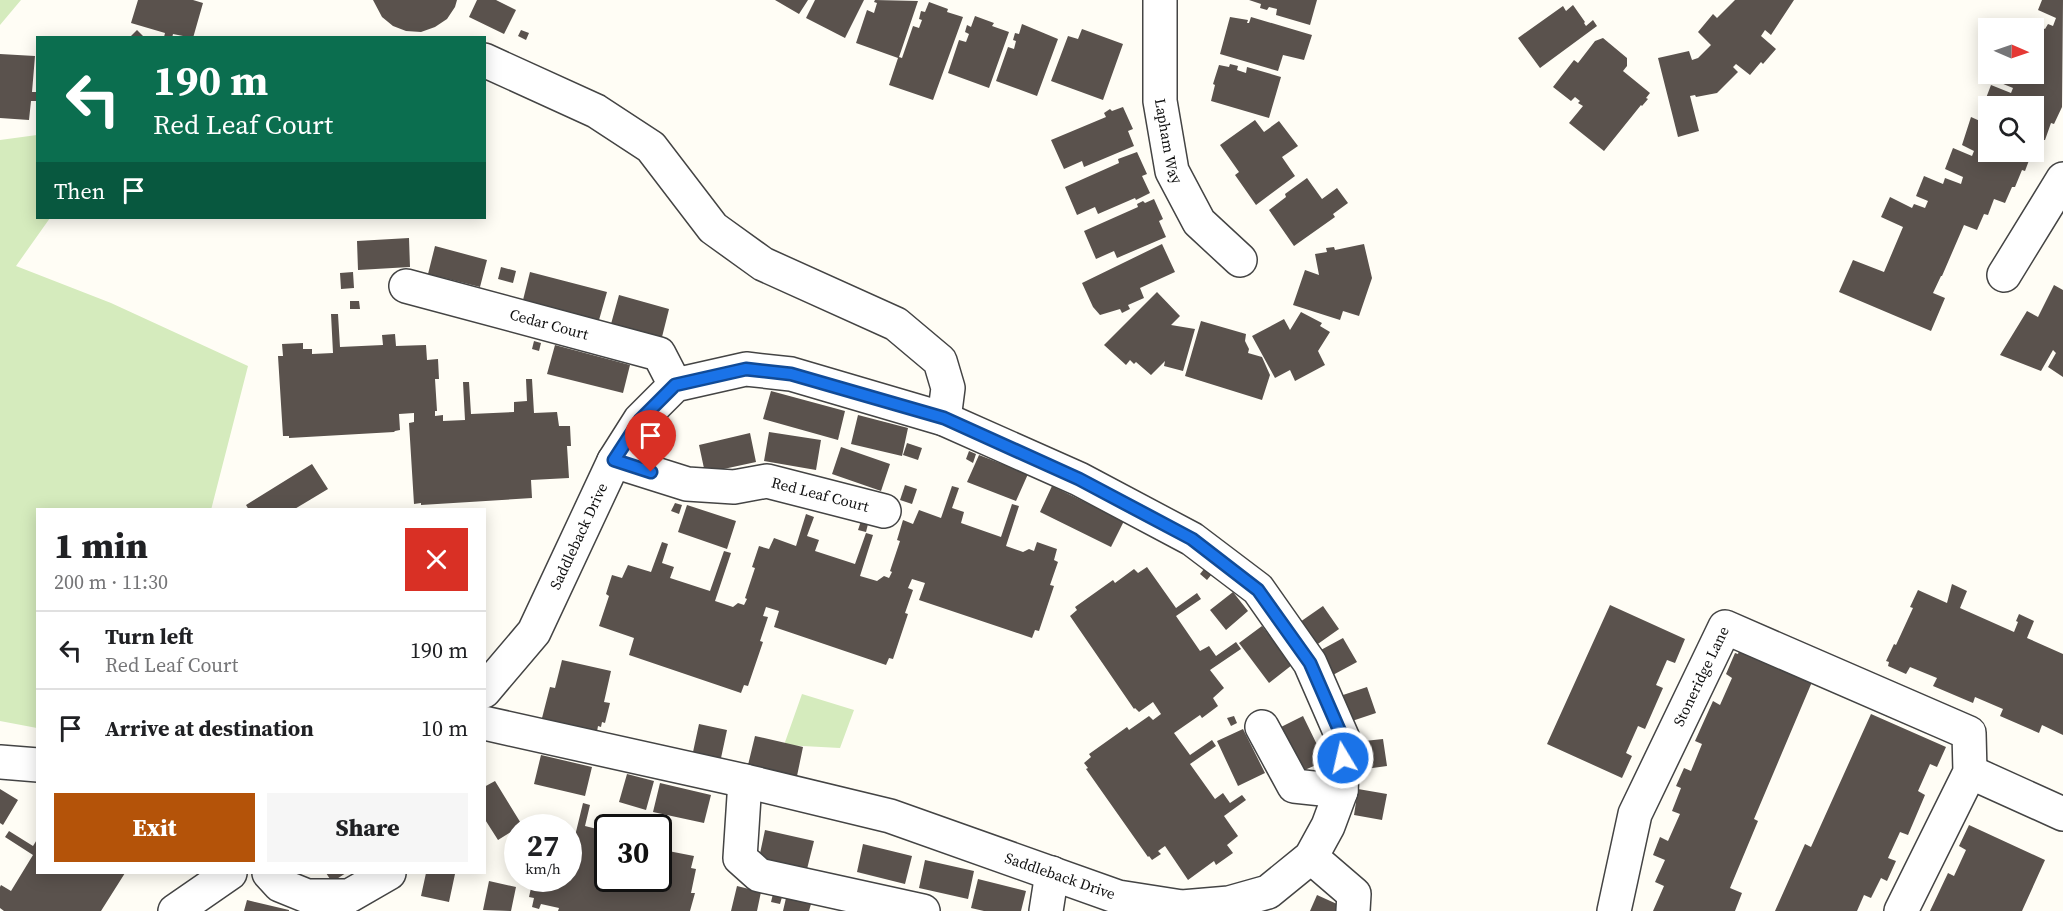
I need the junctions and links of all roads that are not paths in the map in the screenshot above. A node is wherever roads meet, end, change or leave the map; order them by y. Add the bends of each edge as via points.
1 (1160, 0) edge
2 (486, 61) edge
3 (2063, 179) edge
4 (1240, 260) dead end
5 (2004, 275) dead end
6 (406, 286) dead end
7 (675, 385) junction
8 (944, 418) junction
9 (614, 460) junction
10 (884, 511) dead end
11 (486, 689) edge
12 (486, 723) edge
13 (1262, 727) dead end
14 (0, 762) edge
15 (36, 765) edge
16 (1970, 772) junction
17 (745, 781) junction
18 (1341, 791) junction
19 (2063, 814) edge
20 (1311, 857) junction
21 (1052, 873) junction
22 (229, 874) edge
23 (270, 874) edge
24 (387, 874) edge
25 (1182, 909) edge
26 (175, 911) edge
27 (923, 911) edge
28 (1046, 911) edge
29 (1353, 911) edge
30 (1614, 911) edge
31 (1901, 911) edge

1 - 4 street, Lapham Way via 1160,101 1172,171 1199,222
2 - 8 street via 596,111 651,147 712,228 763,264 896,324 940,361 948,388
3 - 5 street
6 - 7 street, Cedar Court via 659,354
7 - 8 street, Saddleback Drive via 746,369 791,374
7 - 9 street, Saddleback Drive via 640,420
8 - 18 street, Saddleback Drive via 1079,479 1192,539 1258,590 1310,663 1344,741
9 - 10 street, Red Leaf Court via 687,484 734,487 767,481
9 - 11 street, Saddleback Drive via 534,632
12 - 17 street, Saddleback Drive
13 - 18 street via 1294,786
14 - 15 street
16 - 19 street
16 - 30 street, Stoneridge Lane via 1969,733 1725,627 1635,814
16 - 31 street, Stoneridge Lane
17 - 21 street, Saddleback Drive via 890,816
17 - 27 street via 740,858 759,875
18 - 20 street, Saddleback Drive
20 - 25 street, Saddleback Drive via 1268,892 1229,903
20 - 29 street via 1354,894
21 - 25 street, Saddleback Drive via 1118,897
21 - 28 street
22 - 26 street
23 - 24 street via 280,885 307,896 349,896

